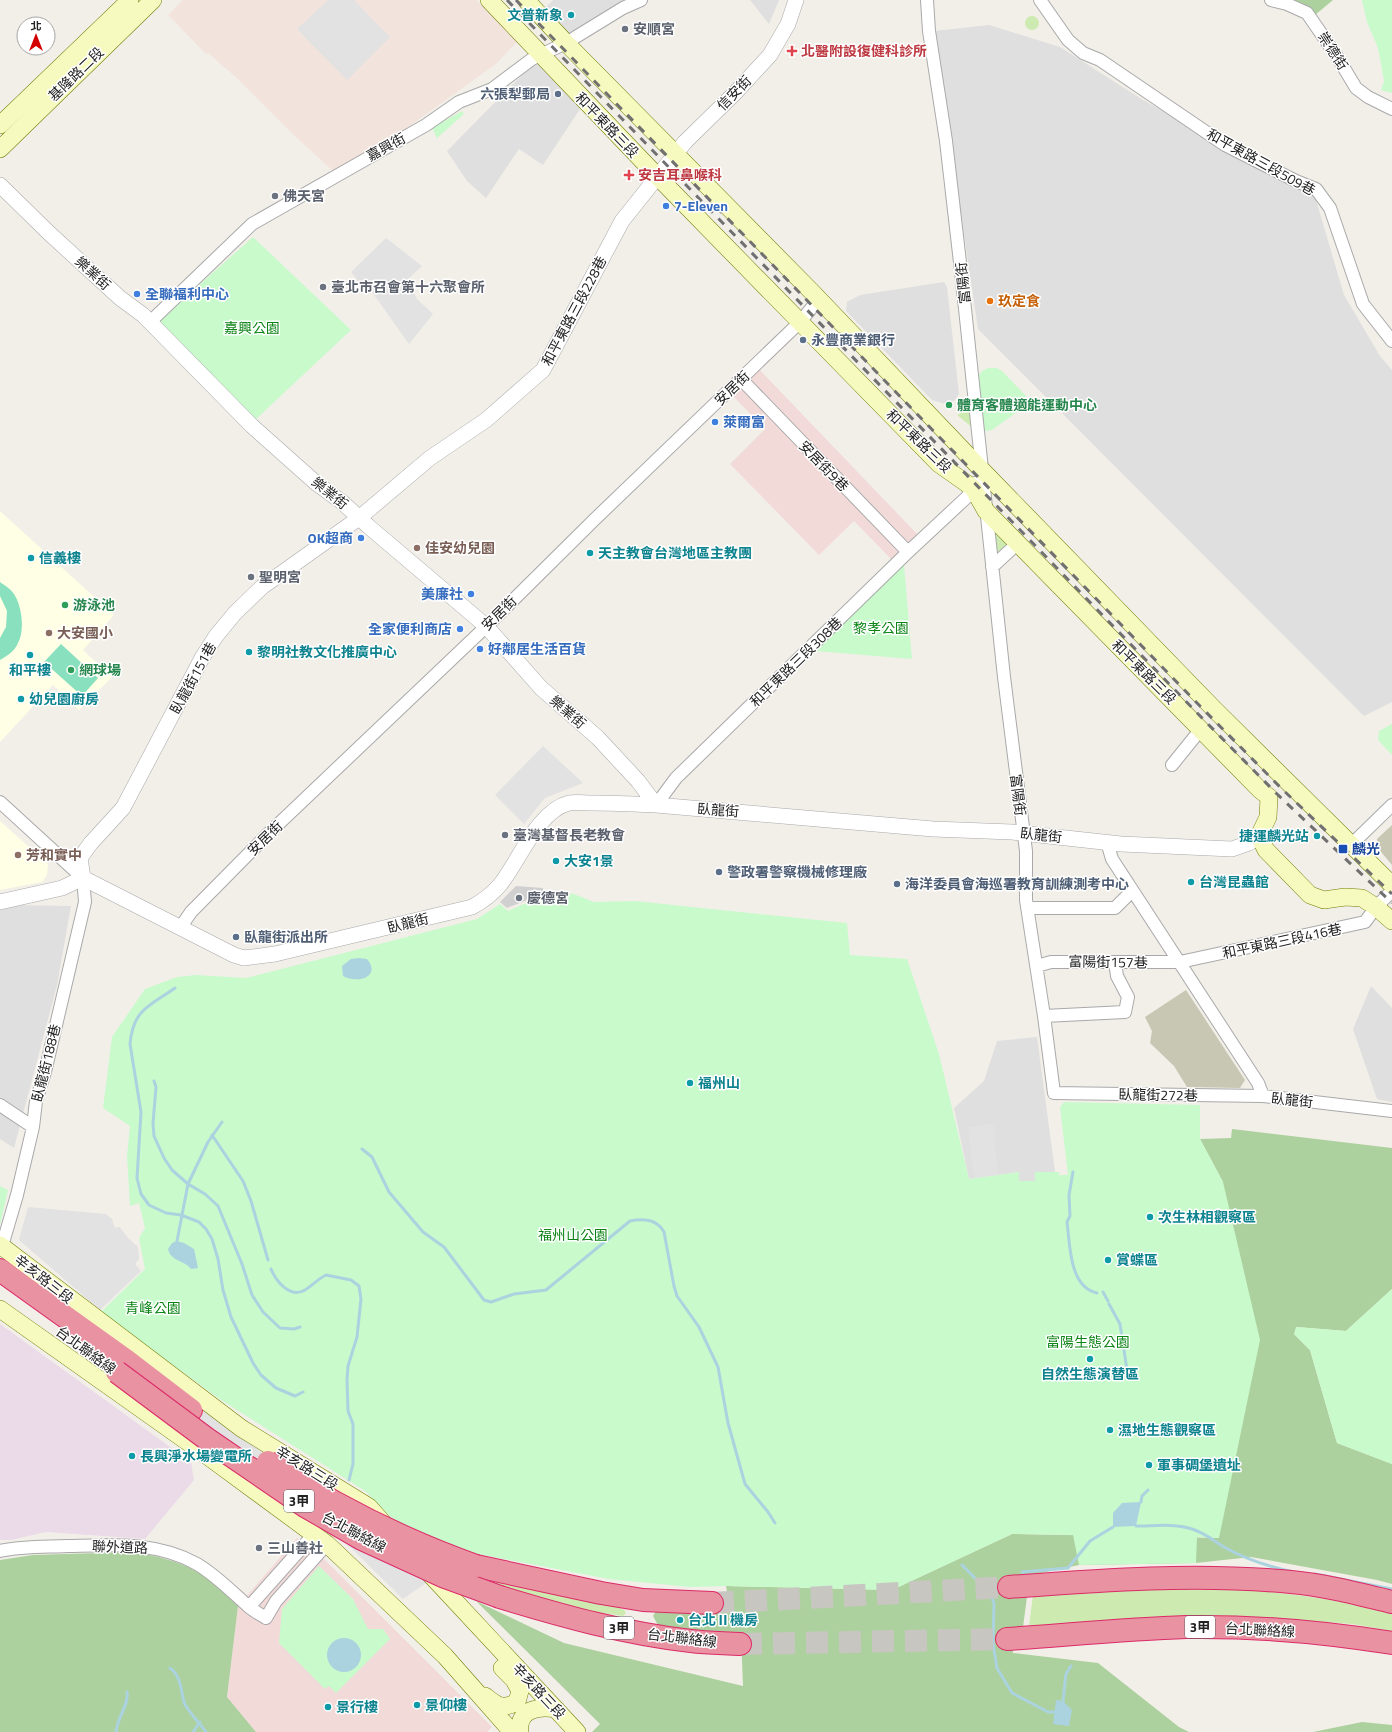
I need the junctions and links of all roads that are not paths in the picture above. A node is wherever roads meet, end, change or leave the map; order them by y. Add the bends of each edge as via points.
1 (130, 0) edge
2 (153, 0) edge
3 (489, 0) edge
4 (526, 0) edge
5 (641, 0) edge
6 (796, 0) edge
7 (927, 0) edge
8 (1040, 0) edge
9 (1271, 0) edge
10 (566, 43) junction
11 (540, 54) junction
12 (1392, 109) edge
13 (0, 125) edge
14 (0, 149) edge
15 (676, 153) junction
16 (657, 176) junction
17 (0, 184) edge
18 (819, 299) junction
19 (150, 322) junction
20 (800, 322) junction
21 (1392, 341) edge
22 (740, 379) junction
23 (981, 470) junction
24 (973, 488) junction
25 (986, 511) junction
26 (359, 518) junction
27 (1018, 543) junction
28 (908, 552) junction
29 (992, 567) junction
30 (486, 626) junction
31 (1201, 729) junction
32 (1172, 765) dead end
33 (1276, 771) junction
34 (1260, 790) junction
35 (0, 802) edge
36 (656, 805) junction
37 (1392, 805) edge
38 (1023, 834) junction
39 (1259, 836) junction
40 (1107, 842) junction
41 (1352, 844) junction
42 (83, 878) junction
43 (1392, 885) edge
44 (1132, 891) junction
45 (1392, 891) edge
46 (0, 902) edge
47 (1376, 907) junction
48 (1028, 908) junction
49 (1392, 921) edge
50 (180, 928) junction
51 (1115, 962) junction
52 (1180, 962) junction
53 (1037, 966) junction
54 (1044, 1016) junction
55 (1054, 1093) joint
56 (1263, 1096) junction
57 (0, 1105) edge
58 (1392, 1111) edge
59 (33, 1127) junction
60 (1, 1246) edge
61 (0, 1270) edge
62 (0, 1288) edge
63 (0, 1309) edge
64 (122, 1367) junction
65 (320, 1539) junction
66 (0, 1551) edge
67 (1009, 1587) tunnel mouth
68 (643, 1600) junction
69 (1392, 1602) edge
70 (712, 1603) tunnel mouth
71 (459, 1606) junction
72 (249, 1608) junction
73 (640, 1633) junction
74 (1007, 1639) tunnel mouth
75 (1392, 1643) edge
76 (740, 1644) tunnel mouth
77 (473, 1687) junction
78 (556, 1709) junction
79 (512, 1732) edge
80 (520, 1732) edge
81 (577, 1732) edge

1 - 13 main road, 基隆路二段
2 - 14 main road, 基隆路二段
3 - 11 main road, 和平東路三段
4 - 10 main road, 和平東路三段
5 - 10 street, 嘉興街 via 623,8
6 - 15 street, 信安街 via 788,24 770,55
7 - 23 street, 富陽街 via 961,271 979,430
8 - 21 street, 和平東路三段509巷 via 1068,40 1083,53 1100,60 1225,145 1296,181 1316,188 1330,208 1362,304
9 - 12 street, 崇德街 via 1307,13 1356,88
10 - 11 street, 嘉興街
10 - 15 main road, 和平東路三段
11 - 16 main road, 和平東路三段
11 - 19 street, 嘉興街 via 492,89 459,102 426,125 252,224
15 - 16 street, 信安街
15 - 18 main road, 和平東路三段
16 - 20 main road, 和平東路三段
16 - 26 street, 和平東路三段228巷 via 622,221 543,370 486,420 430,458
17 - 19 street, 樂業街 via 60,243
18 - 20 street, 安居街
18 - 23 main road, 和平東路三段
19 - 26 street, 樂業街 via 252,426
20 - 22 street, 安居街
20 - 24 main road, 和平東路三段 via 939,464
22 - 28 street, 安居街9巷
22 - 30 street, 安居街
23 - 24 street, 和平東路三段308巷
23 - 25 street, 富陽街
23 - 33 main road, 和平東路三段
24 - 25 main road, 和平東路三段
24 - 28 street, 和平東路三段308巷 via 968,497
25 - 27 main road, 和平東路三段
25 - 29 street, 富陽街
26 - 30 street, 樂業街
26 - 42 street, 臥龍街151巷 via 262,587 235,612 216,636 123,808 80,858
27 - 29 street
27 - 31 main road, 和平東路三段
28 - 36 street, 和平東路三段308巷 via 676,778
29 - 38 street, 富陽街
30 - 36 street, 樂業街 via 541,688 598,738 638,781
30 - 50 street, 安居街 via 269,834 191,912
31 - 32 street
31 - 34 main road, 和平東路三段
33 - 34 main road
33 - 41 main road, 和平東路三段
34 - 39 main road, 和平東路三段 via 1269,797 1268,817
35 - 42 street, 臥龍街
36 - 38 street, 臥龍街 via 933,829
36 - 50 street, 臥龍街 via 570,803 556,809 535,830 499,886 483,901 472,907 254,958 234,955
37 - 41 street
38 - 40 street, 臥龍街
38 - 48 street, 富陽街
39 - 40 street via 1232,849
39 - 47 main road via 1266,850 1310,895 1324,900 1362,898
40 - 44 street, 臥龍街 via 1112,859
41 - 43 main road, 和平東路三段
42 - 46 street via 62,888
42 - 50 street, 臥龍街
42 - 59 street, 臥龍街188巷 via 85,902 36,1101
44 - 48 street via 1115,908
44 - 52 street, 臥龍街
45 - 47 street, 和平東路三段416巷
47 - 49 main road
47 - 52 street, 和平東路三段416巷 via 1365,922
48 - 53 street, 富陽街
51 - 52 street, 富陽街157巷
51 - 53 street, 富陽街157巷 via 1051,962
51 - 54 street via 1116,976 1128,997 1125,1012
52 - 56 street, 臥龍街 via 1258,1083
53 - 54 street, 富陽街
54 - 55 street, 富陽街
55 - 56 street, 臥龍街272巷
56 - 58 street, 臥龍街
57 - 59 street
59 - 60 street, 臥龍街188巷 via 17,1195
60 - 71 main road, 辛亥路三段 via 241,1428 369,1507
61 - 64 highway, 台北聯絡線 / 3甲
62 - 64 highway, 台北聯絡線 / 3甲
63 - 65 main road
64 - 68 highway, 台北聯絡線 / 3甲, bridge via 298,1482 373,1523 476,1566 578,1589
64 - 73 highway, 台北聯絡線 / 3甲, bridge via 207,1439 305,1506 362,1539 445,1577 500,1597
65 - 72 street
65 - 72 street, 聯外道路 via 266,1618
65 - 77 main road via 445,1656
66 - 72 street, 聯外道路 via 30,1547 121,1545 166,1551 197,1564 214,1575
67 - 69 highway via 1134,1578 1238,1579 1292,1582
68 - 70 highway, 台北聯絡線 / 3甲
68 - 73 highway
71 - 77 main road via 482,1645 520,1690 517,1702 508,1707 498,1706
71 - 78 main road, 辛亥路三段
73 - 76 highway, 台北聯絡線 / 3甲 via 692,1641
74 - 75 highway, 台北聯絡線 / 3甲 via 1140,1629 1238,1628 1343,1635
77 - 79 main road
78 - 80 main road via 542,1707 531,1711 523,1717
78 - 81 main road, 辛亥路三段

